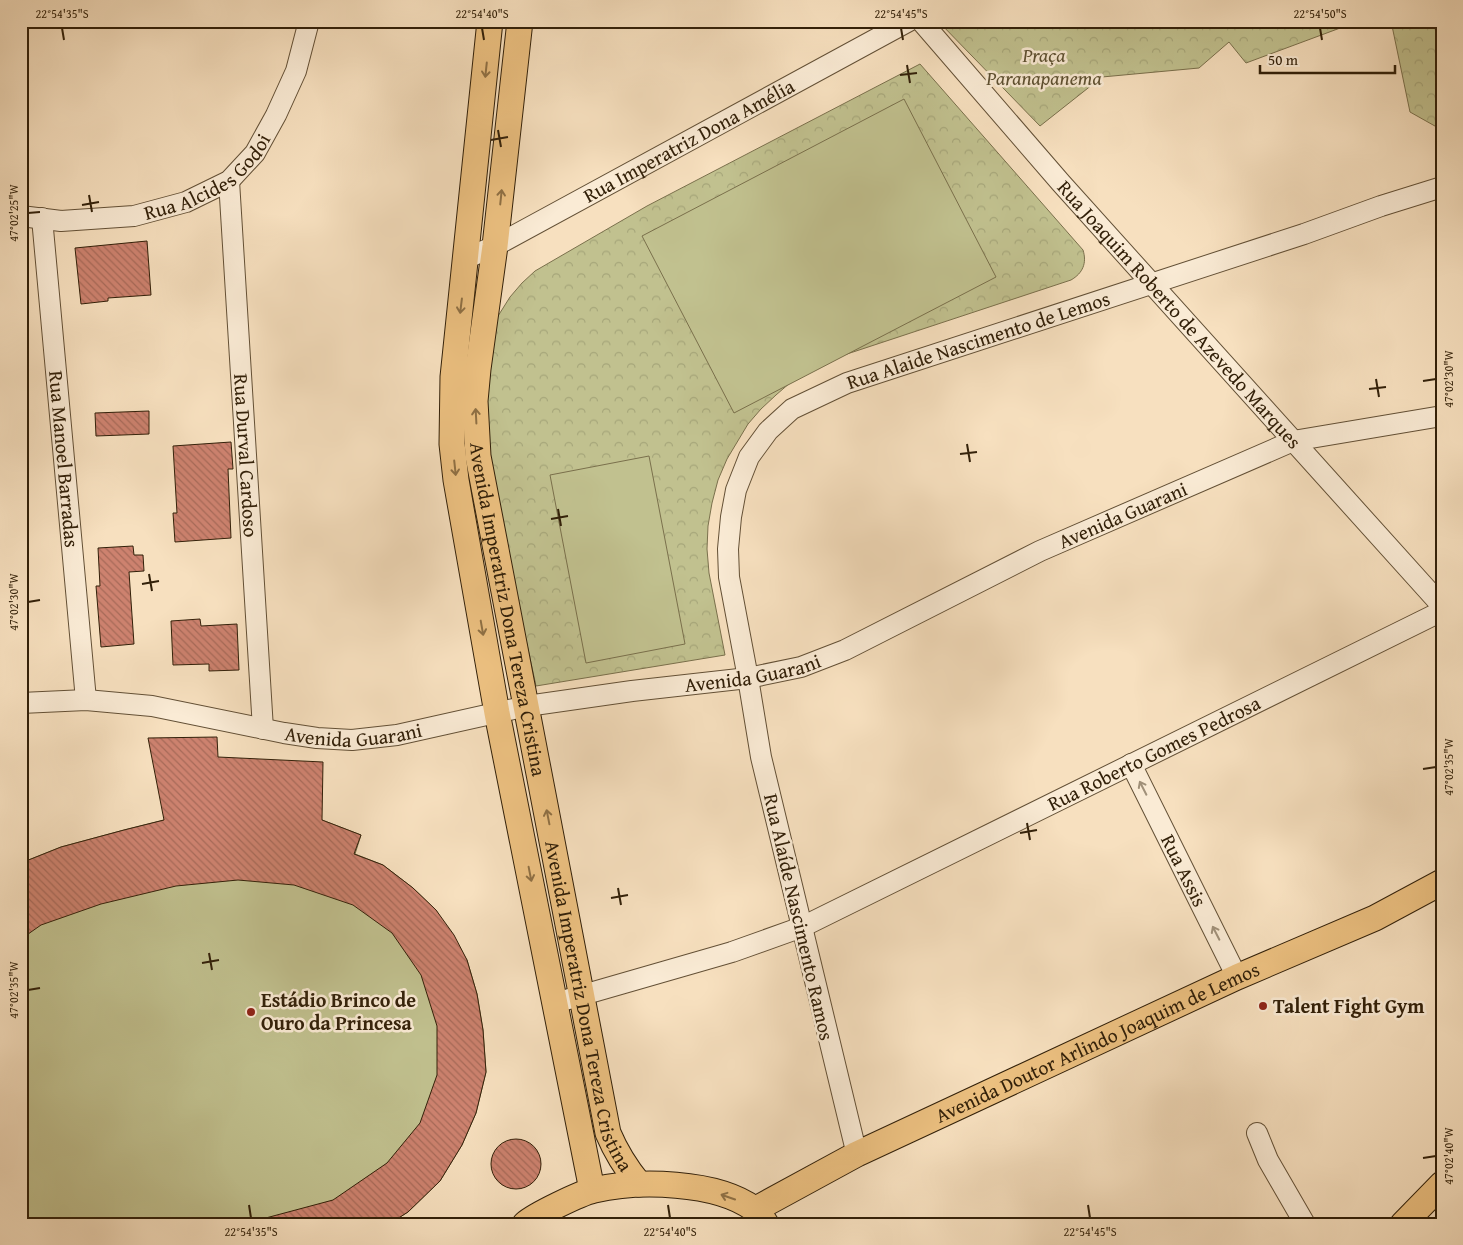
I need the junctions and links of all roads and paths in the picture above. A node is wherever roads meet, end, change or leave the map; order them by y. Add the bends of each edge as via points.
1 (309, 21) edge
2 (490, 21) edge
3 (520, 21) edge
4 (909, 21) edge
5 (921, 21) edge
6 (229, 181) junction
7 (1442, 187) edge
8 (21, 216) edge
9 (42, 218) junction
10 (495, 246) junction
11 (467, 258) junction
12 (1151, 283) junction
13 (1442, 416) edge
14 (1293, 441) junction
15 (1442, 606) edge
16 (1442, 611) edge
17 (748, 678) junction
18 (86, 700) junction
19 (21, 703) edge
20 (527, 706) junction
21 (497, 712) junction
22 (263, 729) junction
23 (1131, 764) junction
24 (1442, 882) edge
25 (802, 927) junction
26 (1237, 977) junction
27 (582, 995) junction
28 (555, 1003) junction
29 (1257, 1133) dead end
30 (856, 1155) junction
31 (639, 1184) junction
32 (1442, 1184) edge
33 (592, 1190) junction
34 (761, 1217) edge
35 (525, 1224) edge
36 (1306, 1224) edge
37 (1403, 1224) edge

1 - 6 street, Rua Alcides Godoi via 296,71 276,115 255,153
2 -> 11 main road, Avenida Imperatriz Dona Tereza Cristina
10 -> 3 main road, Avenida Imperatriz Dona Tereza Cristina
4 - 10 street, Rua Imperatriz Dona Amélia
5 - 12 street, Rua Joaquim Roberto de Azevedo Marques
6 - 9 street, Rua Alcides Godoi via 186,202 134,216
6 - 22 street, Rua Durval Cardoso
7 - 12 street, Rua Alaide Nascimento de Lemos
8 - 9 street, Rua Alcides Godoi
9 - 18 street, Rua Manoel Barradas
10 - 11 street, Rua Imperatriz Dona Amélia
20 -> 10 main road, Avenida Imperatriz Dona Tereza Cristina via 478,456 475,401
11 -> 21 main road, Avenida Imperatriz Dona Tereza Cristina via 453,376 452,444
12 - 14 street, Rua Joaquim Roberto de Azevedo Marques
12 - 17 street, Rua Alaide Nascimento de Lemos via 847,383 792,409 768,431 749,457 736,490 730,533 729,577
13 - 14 street, Avenida Guarani
14 - 15 street, Rua Joaquim Roberto de Azevedo Marques
14 - 17 street, Avenida Guarani via 1040,551 845,650 801,667
16 - 23 street, Rua Roberto Gomes Pedrosa
17 - 20 street, Avenida Guarani
17 - 25 street, Rua Alaíde Nascimento Ramos via 761,757
18 - 19 street, Avenida Guarani
18 - 22 street, Avenida Guarani via 152,706
20 - 21 street, Avenida Guarani
27 -> 20 main road, Avenida Imperatriz Dona Tereza Cristina
21 - 22 street, Avenida Guarani via 397,734 352,740
21 -> 28 main road, Avenida Imperatriz Dona Tereza Cristina
23 - 25 street, Rua Roberto Gomes Pedrosa
26 -> 23 street, Rua Assis
24 - 26 main road, Avenida Doutor Arlindo Joaquim de Lemos via 1375,918
25 - 27 street, Rua Roberto Gomes Pedrosa via 732,952
25 - 30 street, Rua Alaíde Nascimento Ramos
26 - 30 main road, Avenida Doutor Arlindo Joaquim de Lemos
27 - 28 street, Rua Roberto Gomes Pedrosa
27 - 31 main road, Avenida Imperatriz Dona Tereza Cristina via 608,1133
28 - 33 main road, Avenida Imperatriz Dona Tereza Cristina
29 - 36 street via 1268,1160
30 - 34 main road, Avenida Doutor Arlindo Joaquim de Lemos
31 - 33 main road
34 -> 31 main road via 730,1197 690,1186
32 - 37 main road
33 - 35 main road

